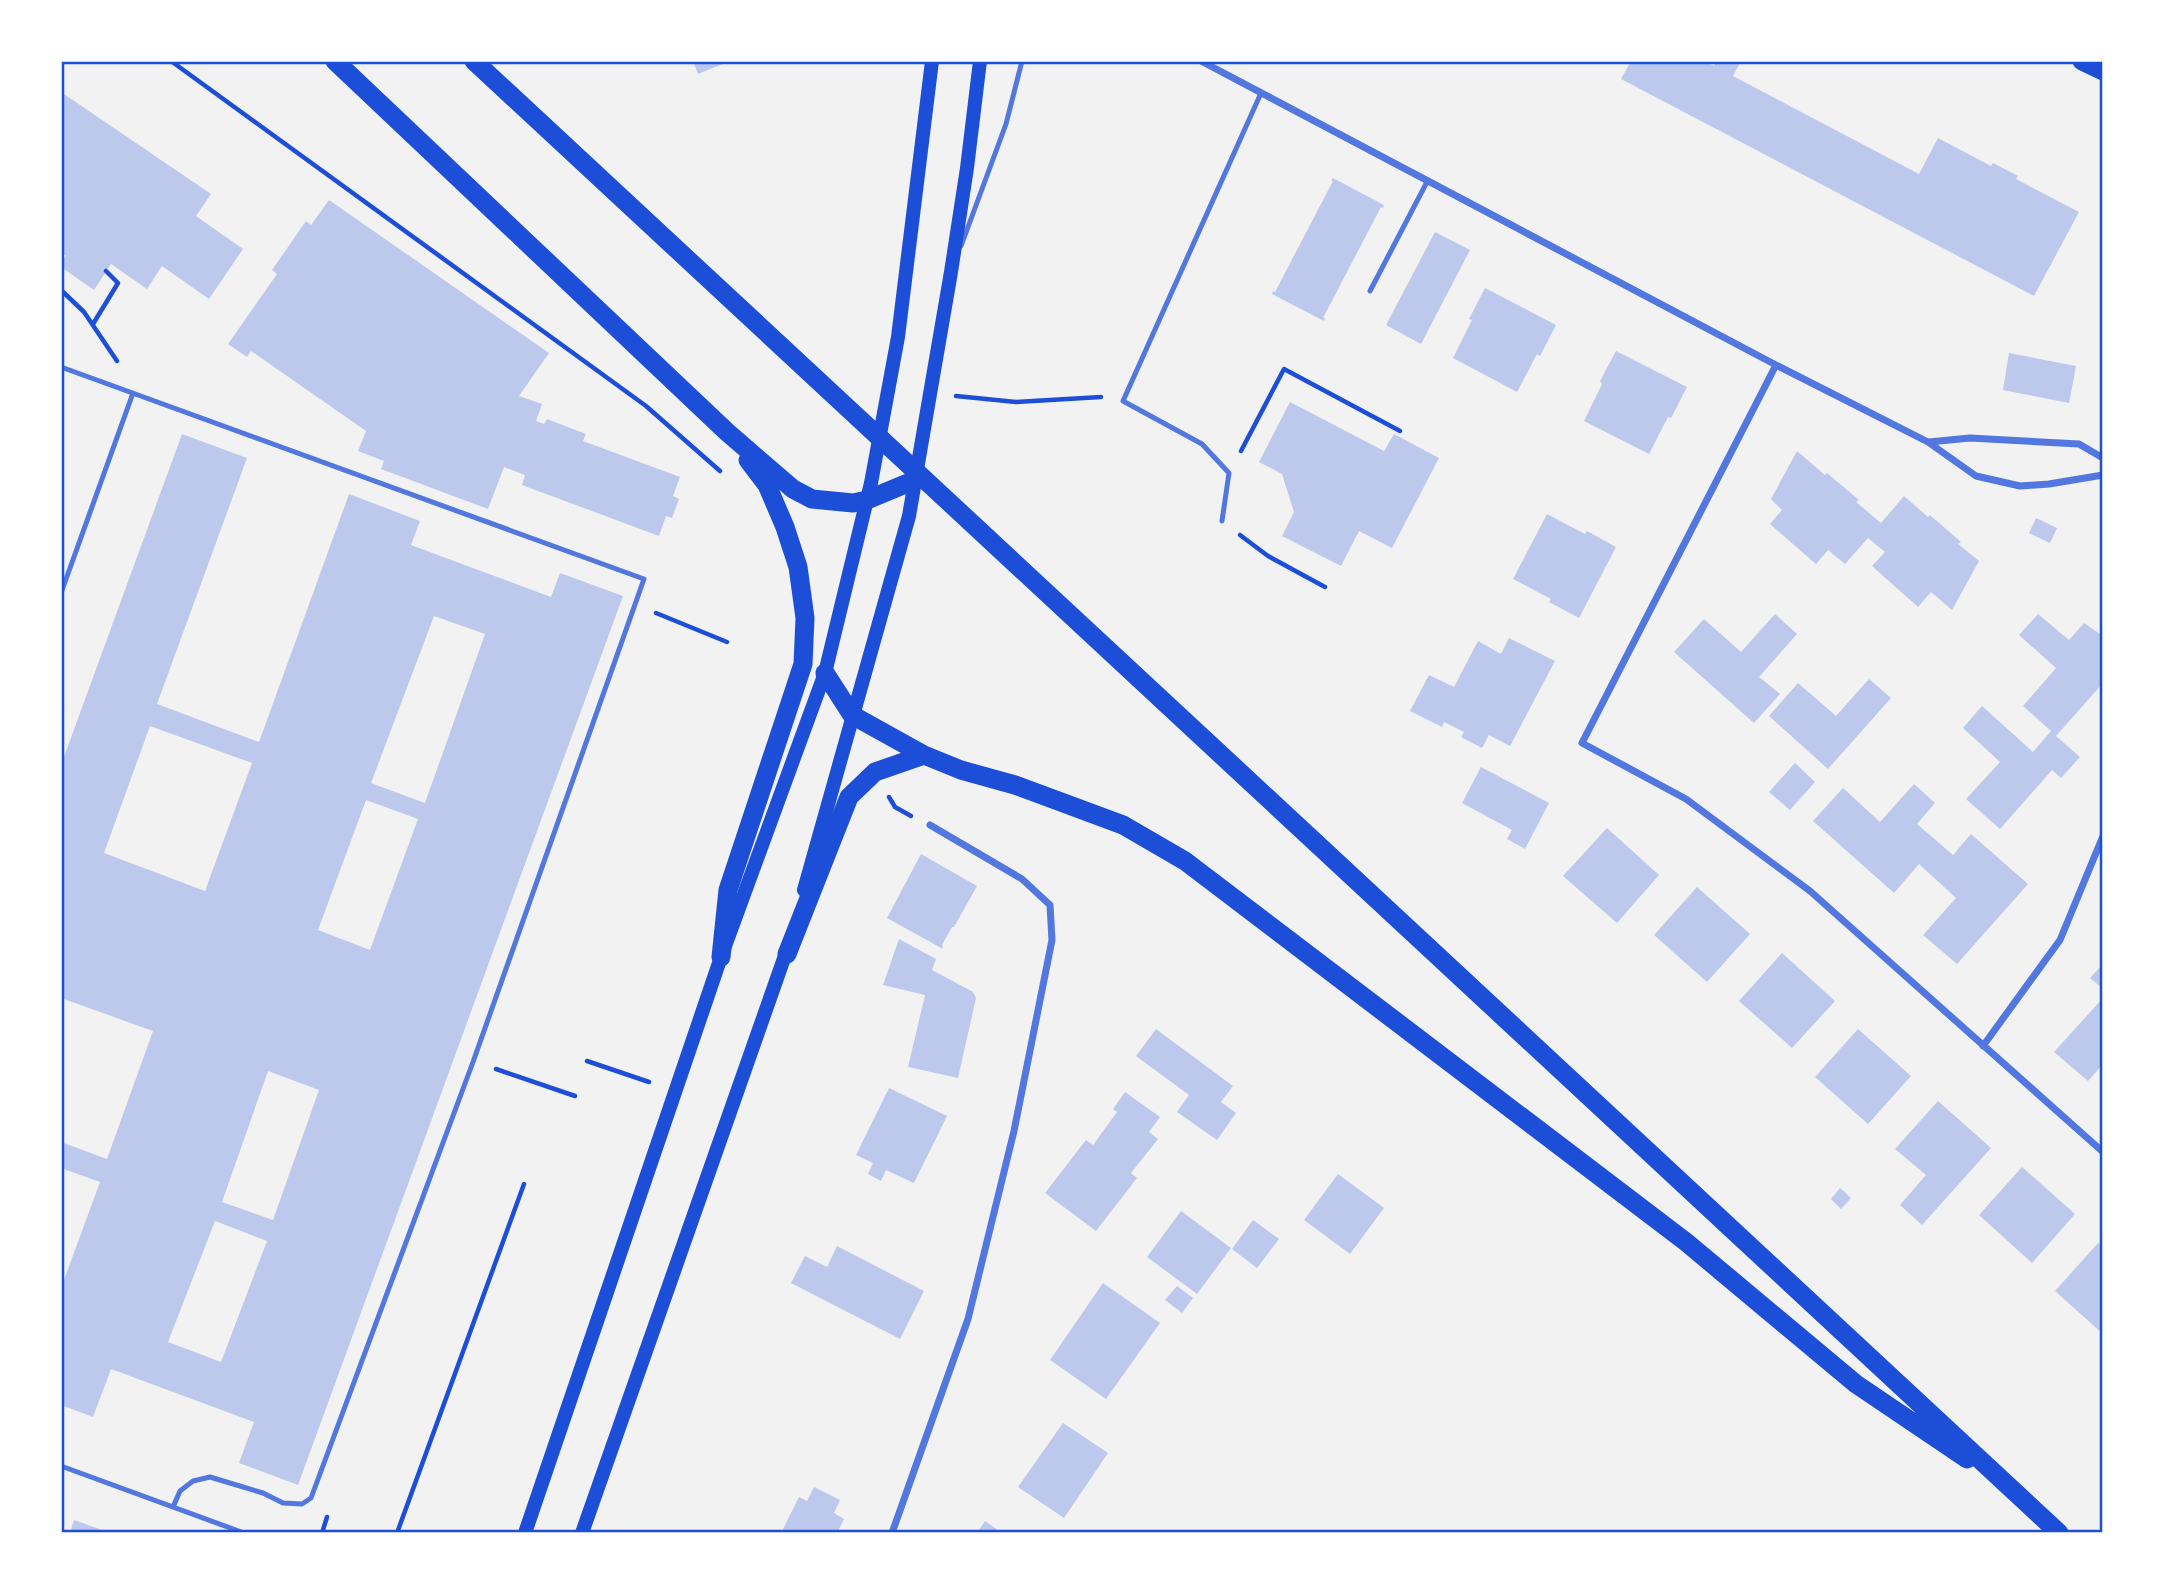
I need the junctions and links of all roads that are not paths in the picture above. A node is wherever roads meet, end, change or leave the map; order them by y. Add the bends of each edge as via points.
1 (335, 61) edge
2 (474, 61) edge
3 (932, 61) edge
4 (979, 61) edge
5 (1022, 61) edge
6 (1202, 61) edge
7 (2082, 61) edge
8 (2103, 71) edge
9 (1261, 93) junction
10 (1428, 180) junction
11 (951, 272) junction
12 (1370, 291) dead end
13 (1776, 365) junction
14 (61, 367) edge
15 (133, 393) junction
16 (727, 432) junction
17 (1928, 442) junction
18 (2103, 458) edge
19 (2103, 475) edge
20 (915, 480) junction
21 (869, 491) junction
22 (1222, 521) road end
23 (61, 593) edge
24 (825, 673) junction
25 (852, 715) junction
26 (924, 755) junction
27 (930, 825) road end
28 (2103, 836) edge
29 (786, 954) junction
30 (721, 957) junction
31 (1983, 1046) junction
32 (2103, 1152) edge
33 (61, 1466) edge
34 (2020, 1495) junction
35 (173, 1507) junction
36 (244, 1533) edge
37 (526, 1533) edge
38 (582, 1533) edge
39 (892, 1533) edge
40 (2059, 1533) edge

1 - 16 highway
2 - 34 highway
3 - 21 main road via 898,337
4 - 11 main road
5 - 11 lane via 1006,124
6 - 9 street
7 - 8 highway
9 - 10 street
9 - 22 lane via 1123,401 1202,444 1229,473
10 - 12 lane
10 - 13 street
11 - 20 main road
13 - 17 street
13 - 31 street via 1582,743 1686,799 1810,891
14 - 15 lane
15 - 23 lane
15 - 35 lane via 644,579 312,1498 302,1504 283,1503 210,1477 193,1481 180,1491
16 - 21 highway via 793,489 812,499 853,503
16 - 30 highway via 767,485 785,527 798,567 805,618 803,664 727,890
17 - 18 street via 1970,438 2079,444
17 - 19 street via 1976,476 2020,486
20 - 21 highway
20 - 25 main road via 909,516
21 - 24 main road
24 - 25 highway
24 - 30 main road
25 - 26 highway
25 - 29 main road
26 - 29 highway via 875,772 849,797
26 - 34 highway via 1123,825 1185,861 1686,1242 1856,1384
27 - 39 street via 1022,879 1050,905 1052,940 1014,1131 968,1319
28 - 31 street via 2060,940
29 - 38 main road
30 - 37 main road
31 - 32 street
33 - 35 lane
34 - 40 highway
35 - 36 lane

